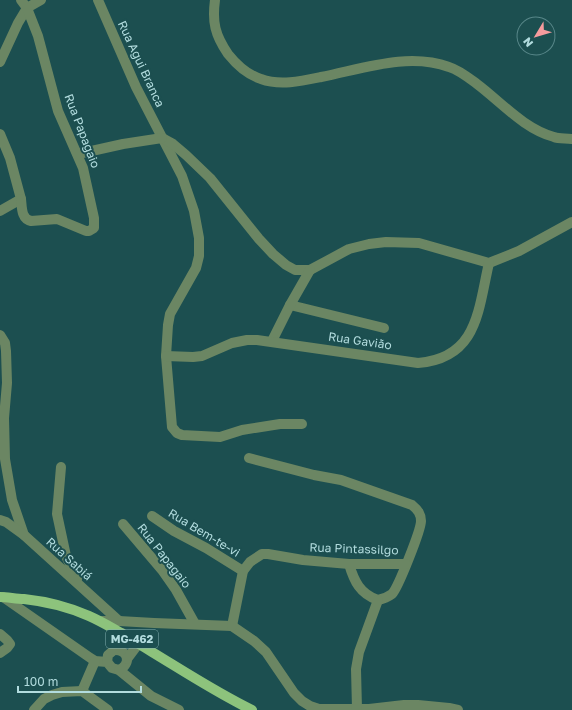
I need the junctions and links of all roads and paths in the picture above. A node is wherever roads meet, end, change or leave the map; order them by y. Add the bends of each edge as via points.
1 (42, 0) edge
2 (98, 0) edge
3 (215, 0) edge
4 (24, 4) edge
5 (0, 62) edge
6 (0, 134) edge
7 (162, 138) junction
8 (572, 139) edge
9 (78, 154) junction
10 (21, 199) junction
11 (0, 211) edge
12 (572, 222) edge
13 (489, 263) junction
14 (310, 270) junction
15 (290, 305) junction
16 (384, 328) dead end
17 (0, 335) edge
18 (272, 341) junction
19 (166, 356) junction
20 (2, 404) edge
21 (2, 418) edge
22 (302, 424) dead end
23 (2, 456) edge
24 (249, 458) dead end
25 (61, 467) dead end
26 (152, 516) dead end
27 (2, 519) edge
28 (123, 524) dead end
29 (24, 535) junction
30 (349, 564) junction
31 (406, 564) junction
32 (243, 571) junction
33 (82, 588) junction
34 (2, 597) edge
35 (378, 600) junction
36 (119, 620) junction
37 (102, 621) junction
38 (195, 624) junction
39 (232, 626) junction
40 (122, 633) junction
41 (0, 634) edge
42 (139, 643) junction
43 (114, 650) junction
44 (0, 653) edge
45 (127, 659) junction
46 (95, 661) junction
47 (107, 662) junction
48 (119, 670) junction
49 (82, 691) junction
50 (357, 709) edge
51 (34, 710) edge
52 (108, 710) edge
53 (179, 710) edge
54 (252, 710) edge
55 (458, 710) edge

1 - 4 street
2 - 7 street, Rua Agui Branca via 136,87
3 - 8 street via 213,15 220,43 233,61 261,79 299,82 392,63 430,63 449,67 465,75 536,130 554,138
4 - 5 street
4 - 9 street, Rua Papagaio via 38,36 58,111
6 - 10 street via 10,158
7 - 9 street
7 - 14 street via 173,144 210,178 273,254 295,270
7 - 19 street, Rua Agui Branca via 190,196 199,238 196,268 170,314
9 - 10 street, Rua Papagaio via 87,182 94,228 89,231 57,219 27,220 24,218
10 - 11 street
12 - 13 street via 519,251
13 - 14 street via 419,243 386,242 349,249
13 - 18 street, Rua Gavião via 475,323 468,338 438,359 418,362
14 - 15 street
15 - 16 street
15 - 18 street
17 - 20 street via 6,351 7,383
18 - 19 street, Rua Gavião via 247,340 232,343 202,356
19 - 22 street, Rua Agui Branca via 171,423 177,433 220,436 280,424
20 - 21 street
21 - 23 street
23 - 29 street via 12,500
24 - 31 street, Rua Pintassilgo via 341,480 412,505 418,510 421,522
25 - 33 street via 57,514 66,556
26 - 32 street, Rua Bem-te-vi
27 - 29 street, Rua Sabiá
28 - 38 street, Rua Papagaio via 162,570
29 - 33 street, Rua Sabiá
30 - 31 street, Rua Pintassilgo
30 - 32 street, Rua Pintassilgo via 262,554
30 - 35 street via 358,587 370,598
31 - 35 street via 391,595
32 - 39 street
33 - 36 street, Rua Sabiá
34 - 37 main road, MG-462 via 52,603
34 - 46 street
35 - 50 street via 359,652 356,669
36 - 37 street
36 - 38 street
37 - 40 main road, MG-462
38 - 39 street
39 - 50 street via 254,640 266,652 302,701 319,708
40 - 42 main road, MG-462
40 - 43 street
41 - 44 street via 10,644
42 - 45 street
42 - 54 main road, MG-462 via 226,697
43 - 45 street via 123,651
43 - 47 street via 108,655
45 - 48 street via 126,664
46 - 47 street
46 - 49 street
47 - 48 street via 112,668
48 - 53 street via 151,696
49 - 51 street via 52,695 44,699
49 - 52 street
50 - 55 street via 418,704

